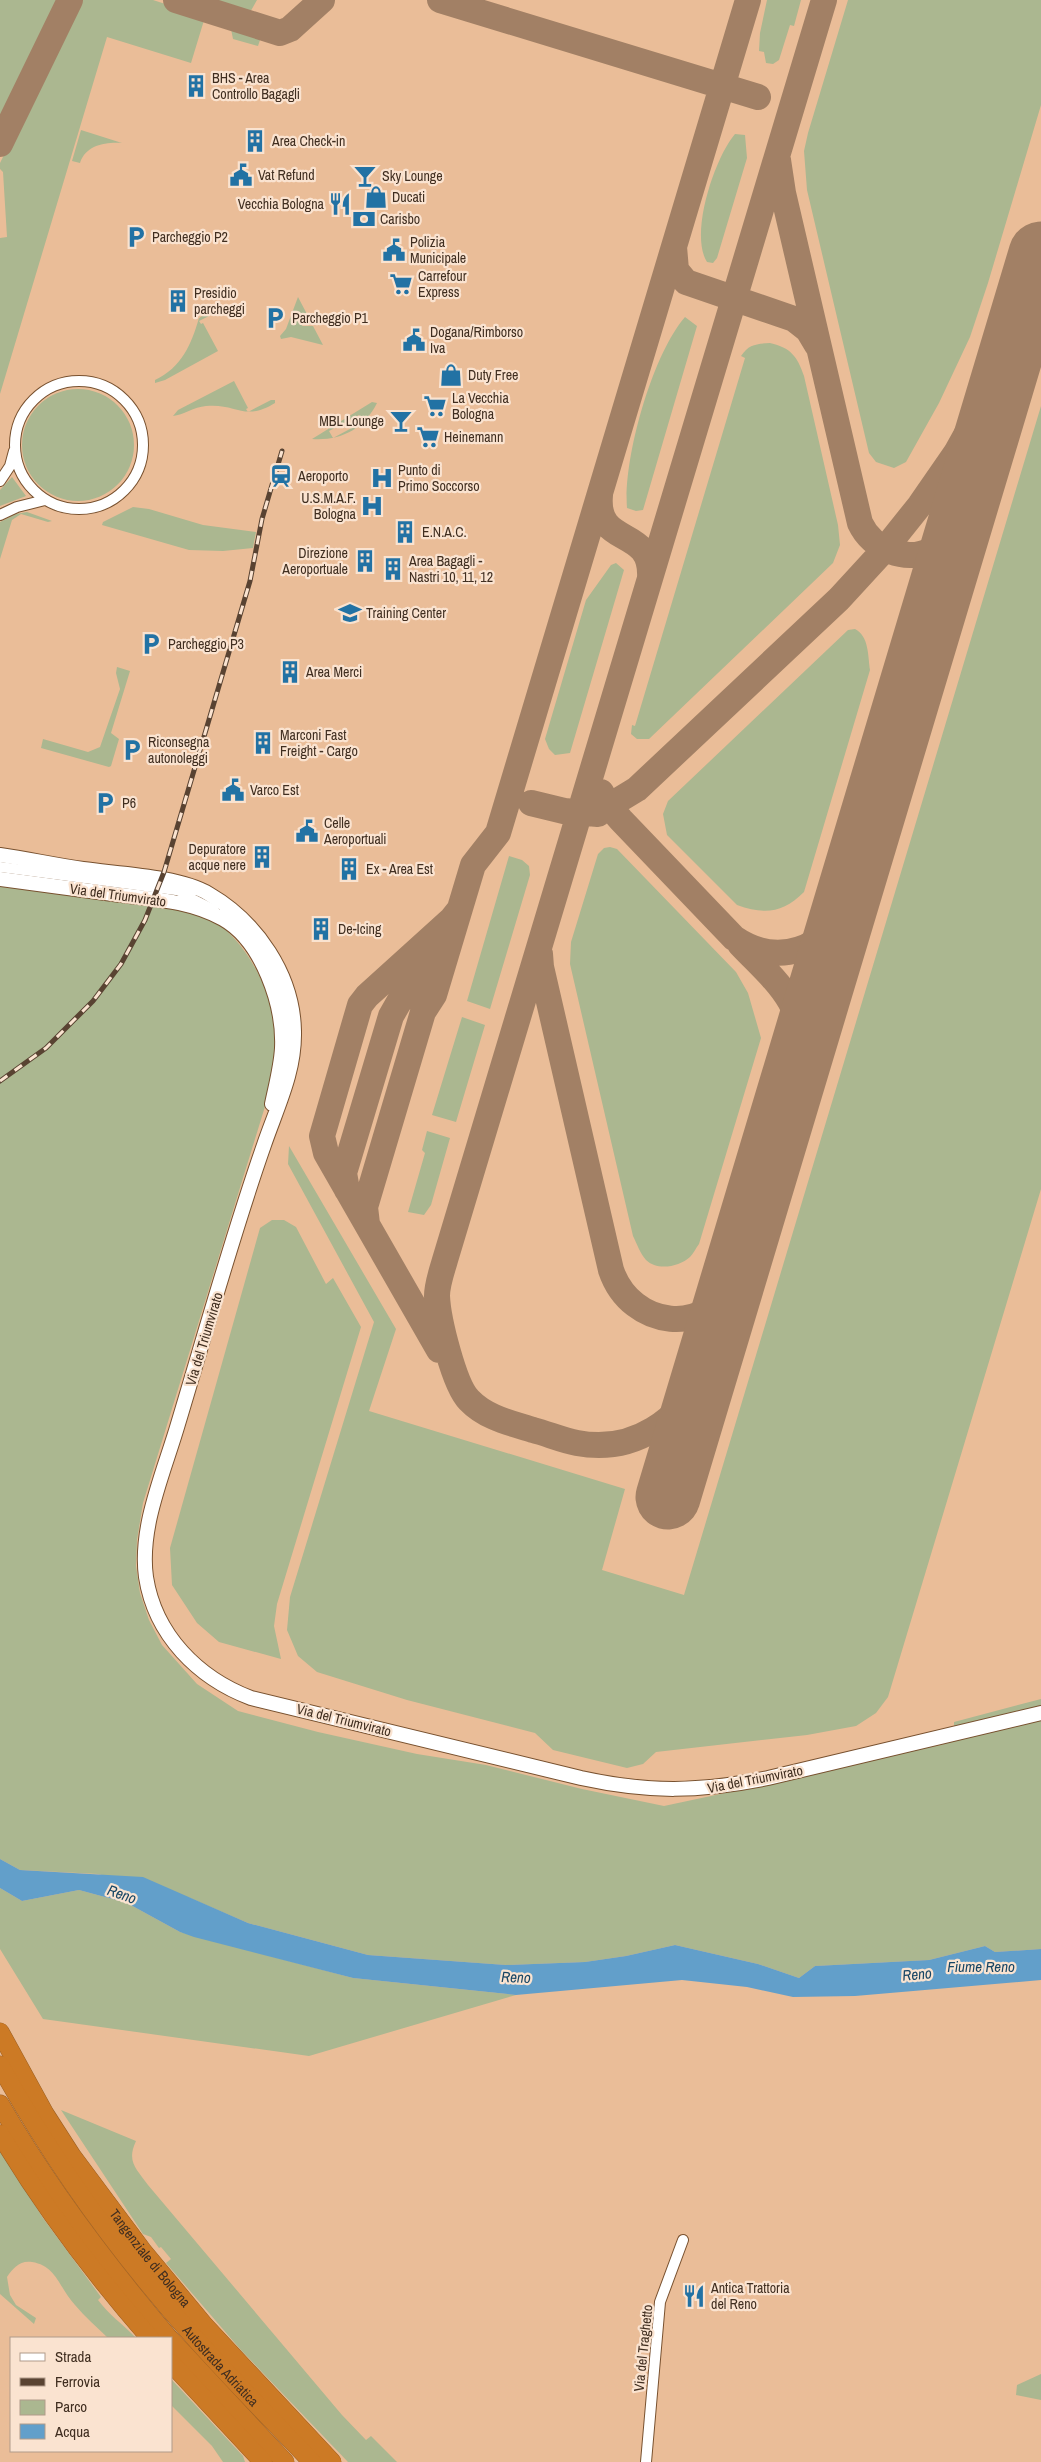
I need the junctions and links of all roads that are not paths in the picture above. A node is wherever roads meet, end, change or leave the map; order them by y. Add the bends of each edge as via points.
1 (15, 450) junction
2 (0, 481) edge
3 (45, 500) junction
4 (0, 515) edge
5 (0, 854) edge
6 (0, 867) edge
7 (0, 879) edge
8 (162, 888) junction
9 (220, 901) junction
10 (231, 925) junction
11 (264, 1145) junction
12 (1041, 1713) edge
13 (0, 2032) edge
14 (0, 2066) edge
15 (0, 2104) edge
16 (0, 2134) edge
17 (683, 2240) dead end
18 (149, 2337) edge
19 (168, 2337) edge
20 (172, 2341) edge
21 (172, 2364) edge
22 (264, 2462) edge
23 (284, 2462) edge
24 (312, 2462) edge
25 (332, 2462) edge
26 (646, 2462) edge

1 - 2 street
1 - 3 street via 22,475
1 - 3 street via 16,433 26,408 45,390 61,383 76,380 99,383 121,396 133,410 141,427 143,451 138,470 126,488 109,502 86,509 63,507
3 - 4 street via 7,510
5 - 9 street, Via del Triumvirato via 42,864 185,884
6 - 8 street, Via del Triumvirato
7 - 10 street, Via del Triumvirato via 168,901 199,908
8 - 9 street, Via del Triumvirato via 193,892
8 - 10 street, Via del Triumvirato via 201,902
9 - 11 street, Via del Triumvirato via 250,926 269,954 284,979 293,1014 291,1069
10 - 11 street, Via del Triumvirato via 264,968 277,999 280,1016 282,1049
11 - 12 street, Via del Triumvirato via 153,1507 147,1538 146,1575 153,1606 169,1636 204,1674 251,1698 590,1780 657,1790 690,1790 751,1782
13 - 25 highway, Tangenziale di Bologna via 72,2156 175,2292
14 - 24 highway, Autostrada Adriatica via 46,2144 165,2303
15 - 19 highway, Autostrada Adriatica via 48,2182
16 - 18 highway via 81,2252
17 - 26 street, Via del Traghetto via 660,2302
20 - 23 highway, Autostrada Adriatica
21 - 22 highway

